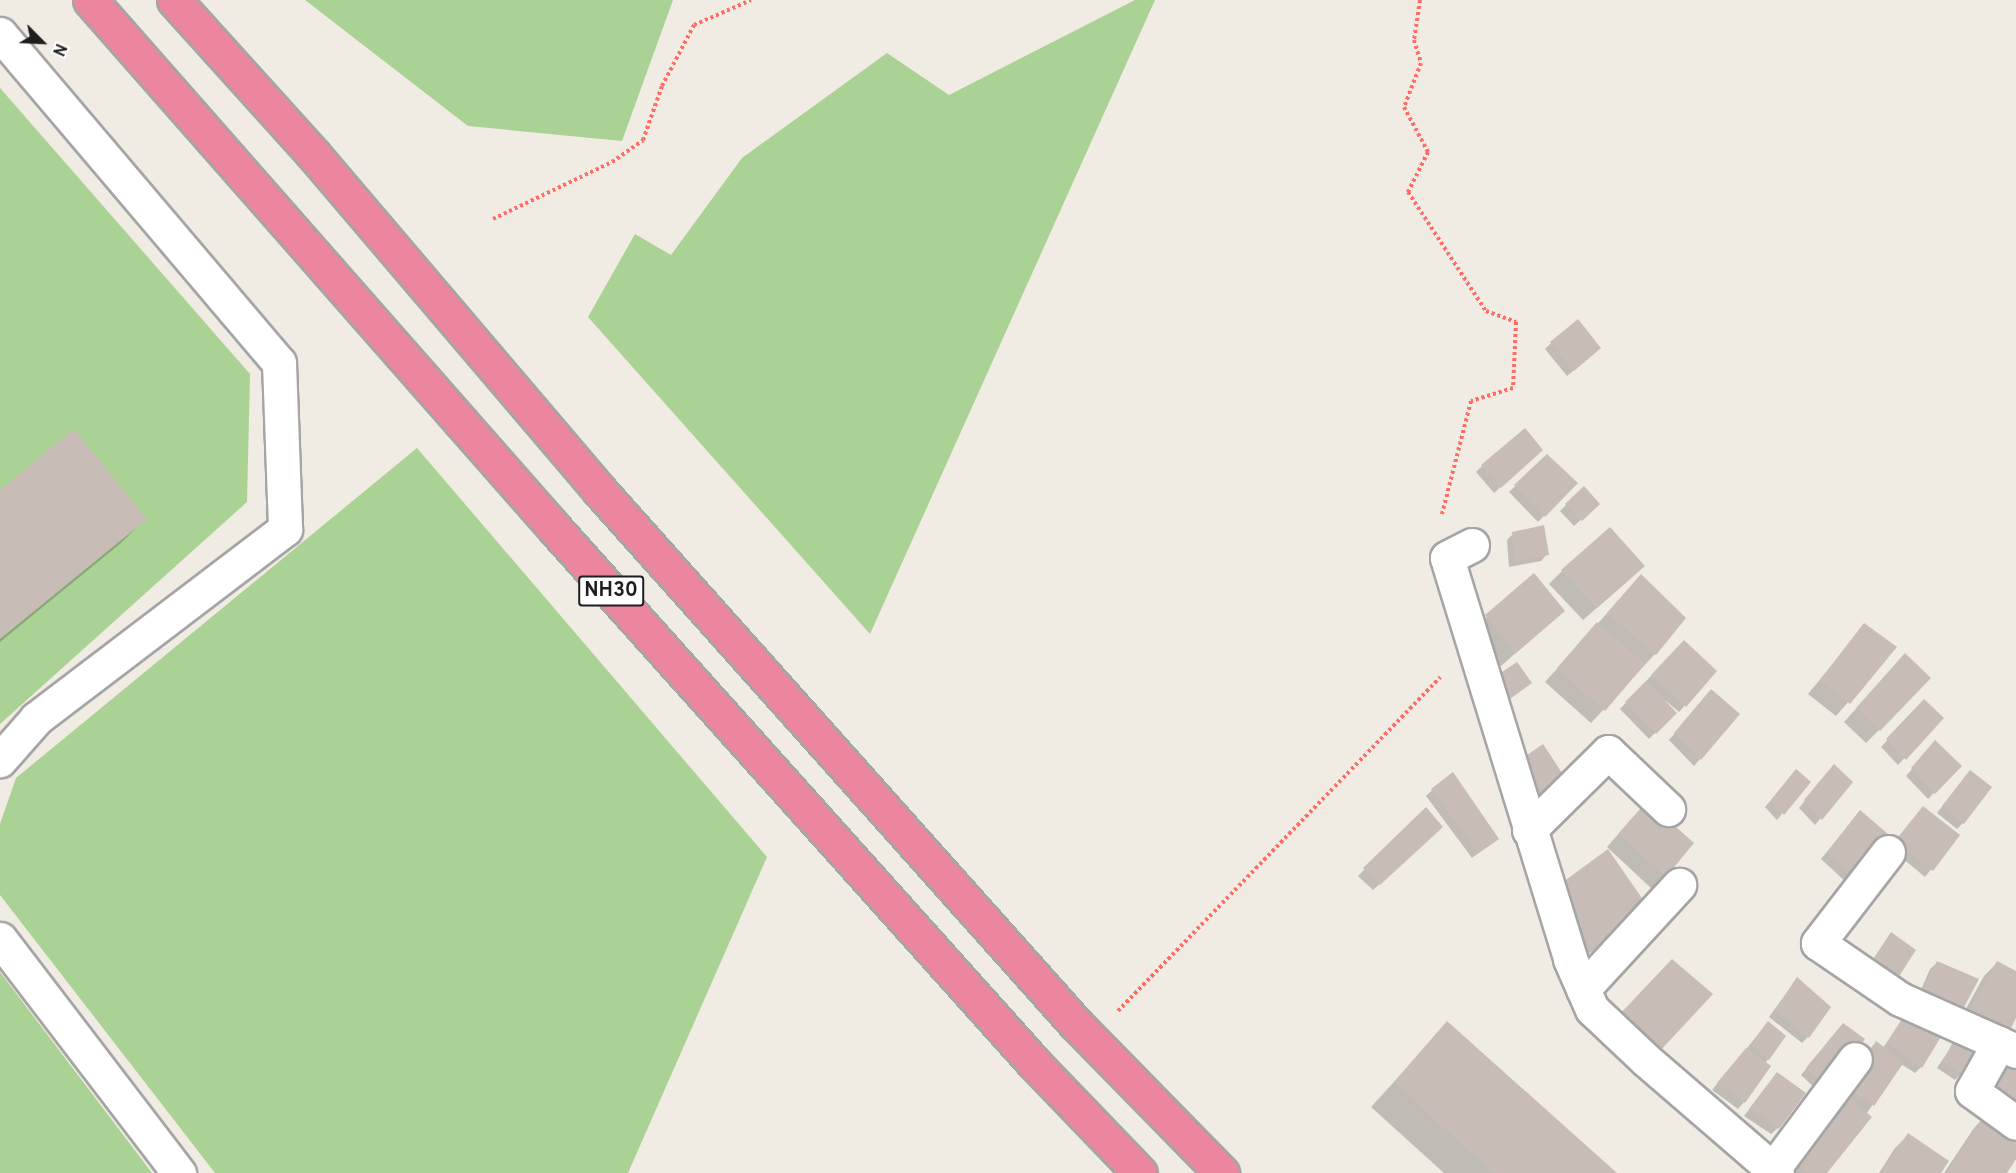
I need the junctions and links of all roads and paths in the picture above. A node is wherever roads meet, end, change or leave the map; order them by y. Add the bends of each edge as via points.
1 (90, 0) edge
2 (174, 0) edge
3 (751, 0) edge
4 (1420, 0) edge
5 (0, 34) edge
6 (493, 219) dead end
7 (1472, 545) joint
8 (1472, 643) junction
9 (0, 760) edge
10 (1668, 809) dead end
11 (1529, 830) junction
12 (1888, 852) dead end
13 (1679, 885) dead end
14 (0, 939) edge
15 (1583, 989) junction
16 (1091, 1039) junction
17 (2007, 1047) edge
18 (1855, 1059) dead end
19 (2016, 1123) edge
20 (1775, 1171) edge
21 (179, 1173) edge
22 (1140, 1173) edge
23 (1222, 1173) edge

1 - 22 highway, NH30 via 579,555 1033,1062
2 - 16 highway, NH30 via 314,154 599,490
3 - 6 path via 694,25 662,86 643,140 612,162
4 - 7 path via 1414,40 1421,63 1404,107 1428,152 1408,192 1486,311 1516,322 1513,388 1471,401 1440,525
5 - 9 street via 279,363 285,529 36,719
7 - 8 street via 1447,558
8 - 11 street
8 - 16 path
10 - 11 street via 1608,752
11 - 15 street
12 - 17 street via 1818,943 1900,999
13 - 15 street
14 - 21 street
15 - 20 street via 1592,1009 1638,1053
16 - 23 highway, NH30
17 - 19 street via 1972,1090
18 - 20 street

